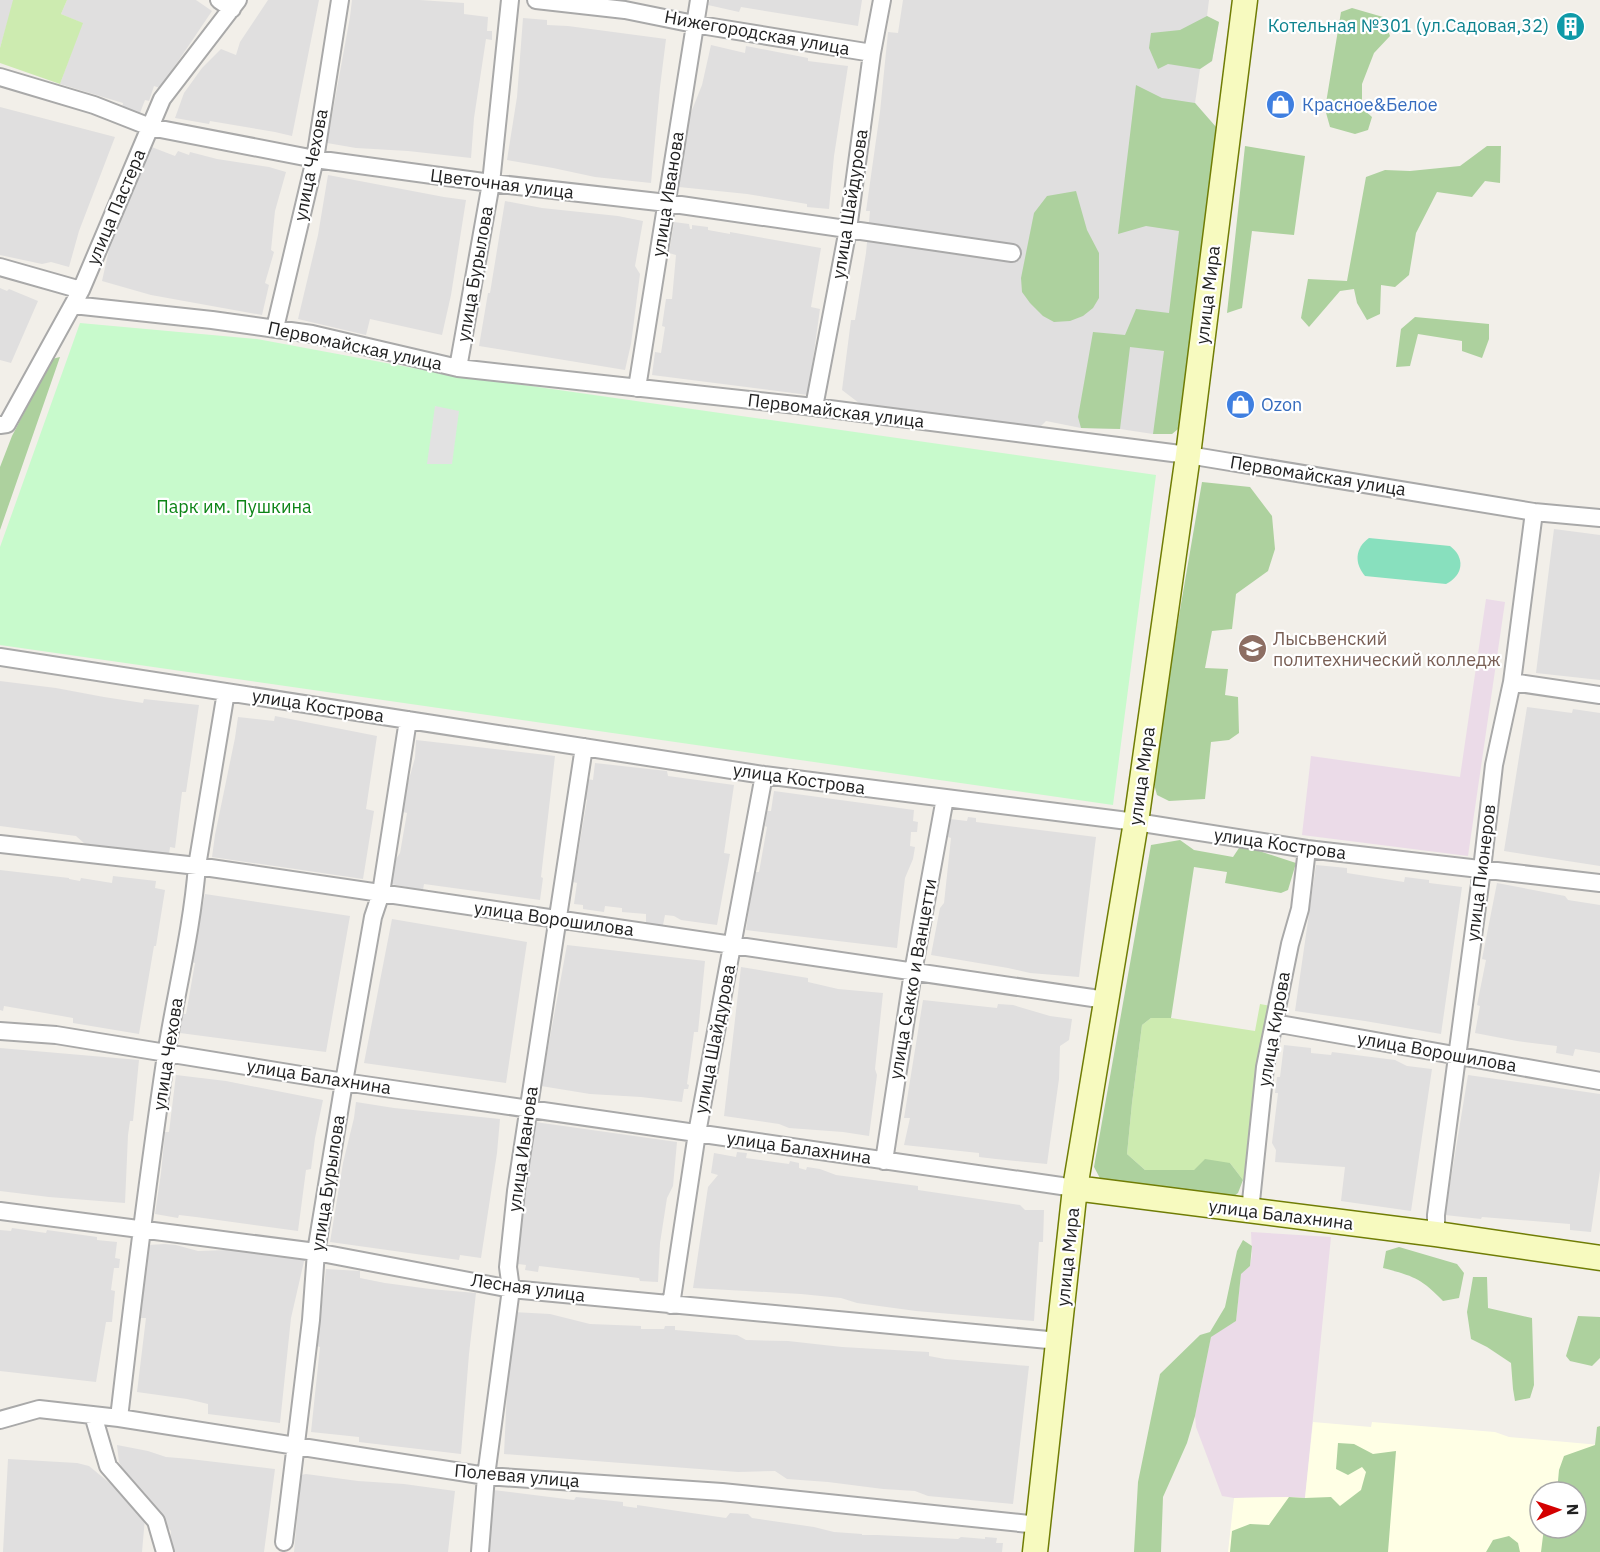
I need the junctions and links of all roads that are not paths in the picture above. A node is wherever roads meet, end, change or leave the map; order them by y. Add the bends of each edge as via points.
1 (340, 0) edge
2 (510, 0) edge
3 (536, 0) edge
4 (699, 0) edge
5 (882, 0) edge
6 (1245, 0) edge
7 (230, 3) edge
8 (694, 24) junction
9 (872, 52) junction
10 (0, 77) edge
11 (150, 127) junction
12 (315, 159) junction
13 (491, 183) junction
14 (667, 203) junction
15 (848, 229) junction
16 (1012, 253) dead end
17 (0, 267) edge
18 (77, 298) junction
19 (275, 328) junction
20 (458, 368) junction
21 (638, 388) junction
22 (814, 407) junction
23 (3, 425) edge
24 (1188, 455) junction
25 (1534, 512) junction
26 (1600, 518) edge
27 (0, 657) edge
28 (1512, 682) junction
29 (226, 692) junction
30 (1600, 695) edge
31 (408, 720) junction
32 (584, 747) junction
33 (764, 775) junction
34 (945, 798) junction
35 (1136, 822) junction
36 (0, 844) edge
37 (1307, 849) junction
38 (197, 866) junction
39 (1482, 869) junction
40 (1600, 883) edge
41 (381, 893) junction
42 (558, 919) junction
43 (733, 945) junction
44 (912, 972) junction
45 (1106, 1000) junction
46 (1274, 1023) junction
47 (0, 1031) edge
48 (167, 1053) junction
49 (1458, 1055) junction
50 (1600, 1081) edge
51 (344, 1082) junction
52 (529, 1109) junction
53 (697, 1134) junction
54 (884, 1161) junction
55 (1075, 1188) junction
56 (0, 1211) edge
57 (1250, 1211) junction
58 (141, 1229) junction
59 (1436, 1234) junction
60 (316, 1252) junction
61 (1600, 1258) edge
62 (511, 1289) junction
63 (671, 1305) junction
64 (1059, 1341) junction
65 (93, 1415) junction
66 (119, 1418) junction
67 (0, 1420) edge
68 (296, 1446) junction
69 (486, 1476) junction
70 (1039, 1525) junction
71 (284, 1542) dead end
72 (165, 1552) edge
73 (480, 1552) edge
74 (1035, 1552) edge

1 - 12 street, улица Чехова
2 - 13 street, улица Бурылова
3 - 8 street, Нижегородская улица via 625,10
4 - 8 street, улица Иванова
5 - 9 street, улица Шайдурова
6 - 24 street, улица Мира
7 - 11 street, улица Пастера via 162,99
8 - 9 street, Нижегородская улица
8 - 14 street, улица Иванова
9 - 15 street, улица Шайдурова
10 - 11 street, Цветочная улица via 94,105
11 - 12 street, Цветочная улица
11 - 18 street, улица Пастера
12 - 13 street, Цветочная улица
12 - 19 street, улица Чехова
13 - 14 street, Цветочная улица
13 - 20 street, улица Бурылова
14 - 15 street, Цветочная улица
14 - 21 street, улица Иванова
15 - 16 street, Цветочная улица
15 - 22 street, улица Шайдурова
17 - 18 street, Первомайская улица
18 - 19 street, Первомайская улица
18 - 23 street, улица Пастера
19 - 20 street, Первомайская улица
20 - 21 street, Первомайская улица
21 - 22 street, Первомайская улица
22 - 24 street, Первомайская улица
24 - 25 street, Первомайская улица
24 - 35 street, улица Мира
25 - 26 street, Первомайская улица
25 - 28 street, улица Пионеров
27 - 29 street, улица Кострова
28 - 30 street
28 - 39 street, улица Пионеров via 1494,765
29 - 31 street, улица Кострова
29 - 38 street, улица Чехова
31 - 32 street, улица Кострова
31 - 41 street, улица Бурылова
32 - 33 street, улица Кострова
32 - 42 street, улица Иванова
33 - 34 street, улица Кострова
33 - 43 street, улица Шайдурова
34 - 35 street, улица Кострова
34 - 44 street, улица Сакко и Ванцетти
35 - 37 street, улица Кострова
35 - 45 street, улица Мира
36 - 38 street, улица Ворошилова
37 - 39 street, улица Кострова
37 - 46 street, улица Кирова via 1300,909
38 - 41 street, улица Ворошилова
38 - 48 street, улица Чехова
39 - 40 street, улица Кострова
39 - 49 street, улица Пионеров
41 - 42 street, улица Ворошилова
41 - 51 street, улица Бурылова via 373,917
42 - 43 street, улица Ворошилова
42 - 52 street, улица Иванова
43 - 44 street, улица Ворошилова
43 - 53 street, улица Шайдурова
44 - 45 street, улица Ворошилова
44 - 54 street, улица Сакко и Ванцетти
45 - 55 street, улица Мира
46 - 49 street, улица Ворошилова
46 - 57 street, улица Кирова via 1265,1067
47 - 48 street, улица Балахнина via 56,1035
48 - 51 street, улица Балахнина
48 - 58 street, улица Чехова
49 - 50 street, улица Ворошилова
49 - 59 street, улица Пионеров
51 - 52 street, улица Балахнина
51 - 60 street, улица Бурылова
52 - 53 street, улица Балахнина
52 - 62 street, улица Иванова via 508,1267
53 - 54 street, улица Балахнина
53 - 63 street, улица Шайдурова
54 - 55 street, улица Балахнина
55 - 57 street, улица Балахнина
55 - 64 street, улица Мира
56 - 58 street, Лесная улица
57 - 59 street, улица Балахнина
58 - 60 street, Лесная улица
58 - 66 street, улица Чехова
59 - 61 street, улица Балахнина
60 - 62 street, Лесная улица
60 - 68 street, улица Бурылова
62 - 63 street, Лесная улица
62 - 69 street, улица Иванова
63 - 64 street, Лесная улица
64 - 70 street, улица Мира
65 - 66 street, Полевая улица
65 - 67 street, Полевая улица via 39,1409
65 - 72 street via 108,1466 156,1521
66 - 68 street, Полевая улица
68 - 69 street, Полевая улица
68 - 71 street, улица Бурылова
69 - 70 street, Полевая улица via 722,1492
69 - 73 street, улица Иванова
70 - 74 street, улица Мира

